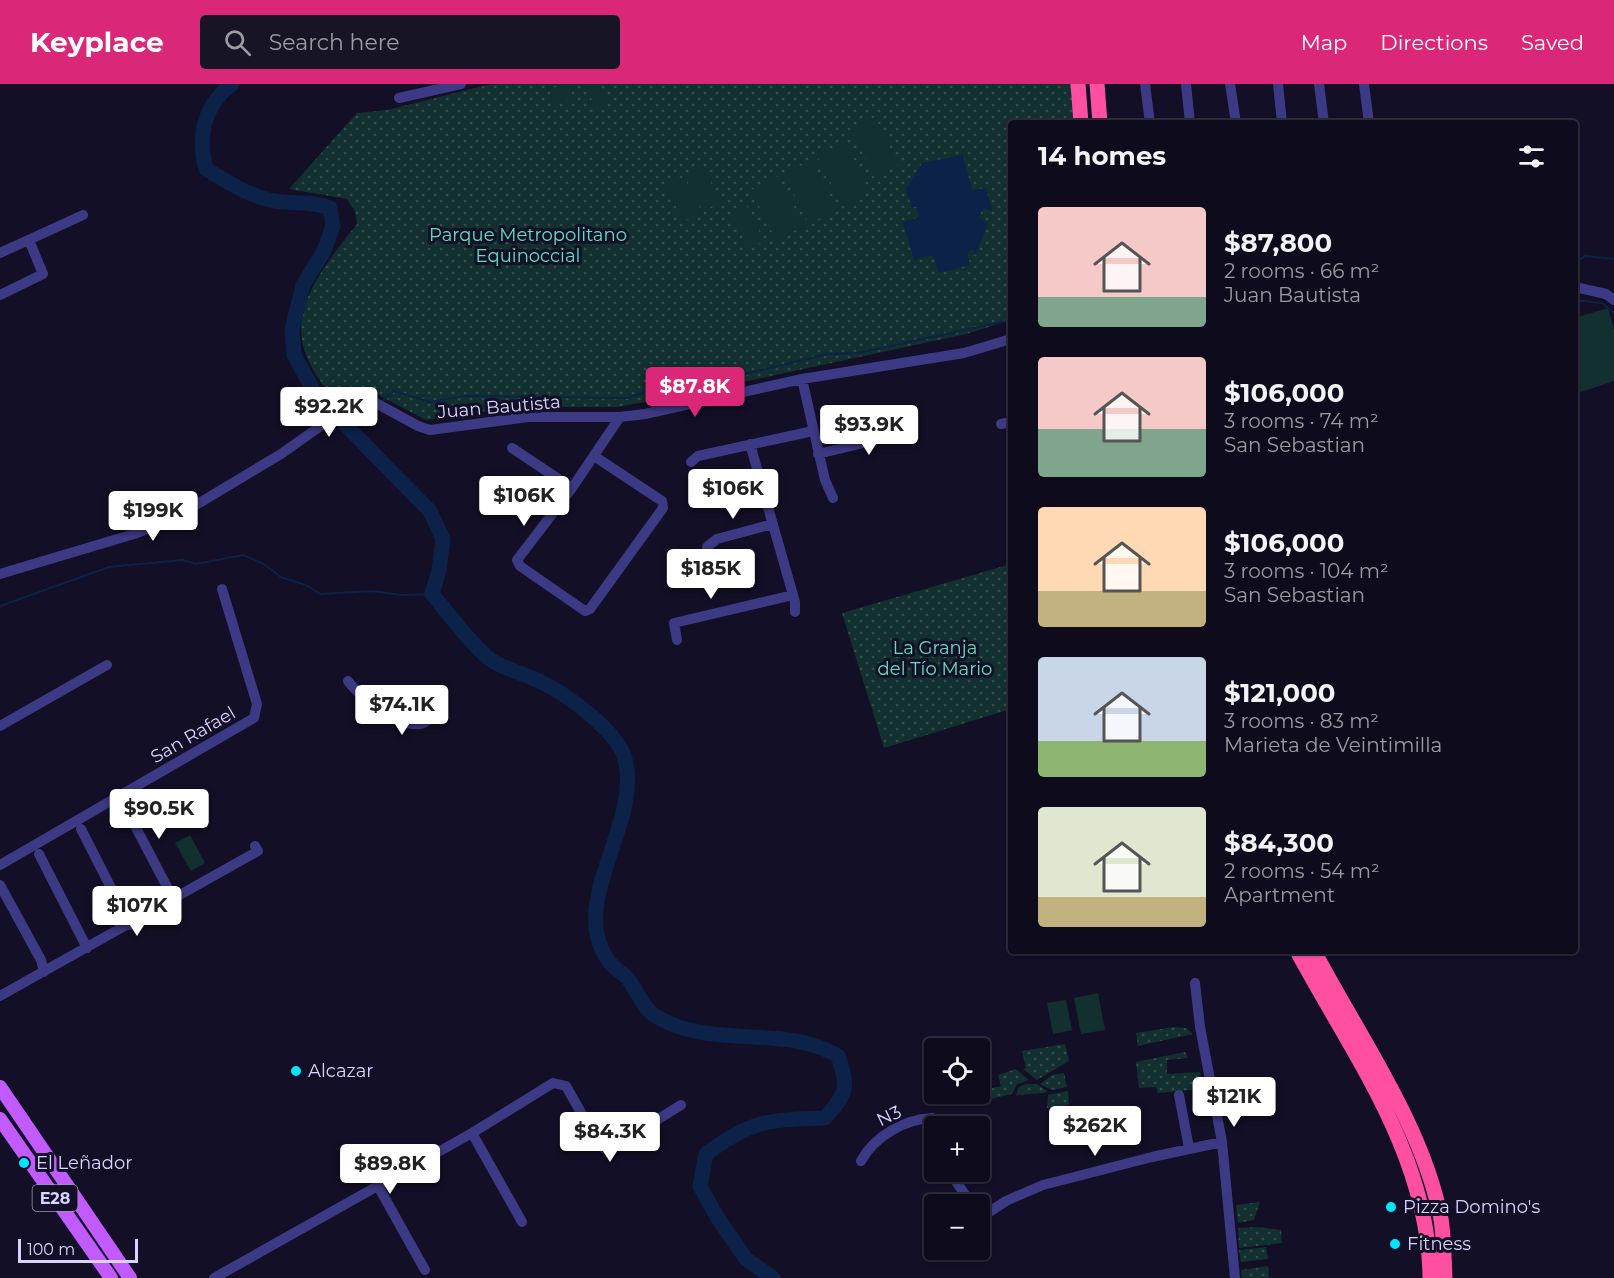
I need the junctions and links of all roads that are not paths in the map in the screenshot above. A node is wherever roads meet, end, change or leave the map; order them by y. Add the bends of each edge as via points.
1 (461, 84) edge
2 (1078, 84) edge
3 (1096, 84) edge
4 (1145, 84) edge
5 (1186, 84) edge
6 (1230, 84) edge
7 (1278, 84) edge
8 (1319, 84) edge
9 (1364, 84) edge
10 (399, 98) dead end
11 (1081, 120) edge
12 (1100, 120) edge
13 (1150, 120) edge
14 (1190, 120) edge
15 (1236, 120) edge
16 (1282, 120) edge
17 (1324, 120) edge
18 (1370, 120) edge
19 (83, 215) dead end
20 (29, 240) junction
21 (0, 253) edge
22 (1578, 288) edge
23 (0, 295) edge
24 (1614, 300) edge
25 (1008, 340) edge
26 (802, 379) junction
27 (620, 417) junction
28 (906, 428) dead end
29 (813, 432) junction
30 (750, 444) junction
31 (512, 448) dead end
32 (819, 454) junction
33 (594, 456) junction
34 (691, 462) dead end
35 (572, 488) junction
36 (833, 498) dead end
37 (773, 524) junction
38 (707, 547) dead end
39 (0, 574) edge
40 (222, 589) dead end
41 (793, 595) junction
42 (795, 612) dead end
43 (677, 640) dead end
44 (107, 665) dead end
45 (348, 681) dead end
46 (432, 696) dead end
47 (0, 726) edge
48 (124, 805) dead end
49 (81, 829) dead end
50 (256, 848) dead end
51 (39, 854) dead end
52 (0, 866) edge
53 (0, 885) edge
54 (174, 900) junction
55 (130, 925) junction
56 (87, 948) junction
57 (1300, 954) edge
58 (1316, 954) edge
59 (44, 972) junction
60 (1195, 983) dead end
61 (0, 995) edge
62 (0, 1087) edge
63 (1179, 1095) dead end
64 (681, 1105) dead end
65 (924, 1118) edge
66 (0, 1119) edge
67 (472, 1132) junction
68 (1222, 1142) junction
69 (1189, 1148) junction
70 (861, 1161) dead end
71 (378, 1186) junction
72 (990, 1212) edge
73 (522, 1222) dead end
74 (425, 1270) dead end
75 (111, 1278) edge
76 (130, 1278) edge
77 (214, 1278) edge
78 (1235, 1278) edge
79 (1430, 1278) edge
80 (1445, 1278) edge

1 - 10 street
2 - 11 highway
3 - 12 highway
4 - 13 street
5 - 14 street
6 - 15 street
7 - 16 street
8 - 17 street
9 - 18 street
19 - 20 street
20 - 21 street
20 - 23 street via 43,274
22 - 24 street via 1606,294
25 - 26 street, Juan Bautista via 964,353
26 - 27 street, Juan Bautista
26 - 29 street
27 - 33 street
27 - 39 street, Juan Bautista via 528,417 430,430 363,396 281,453 171,519
28 - 32 street via 896,435
29 - 30 street
29 - 32 street
30 - 34 street via 698,456
30 - 37 street
31 - 35 street
32 - 36 street
33 - 35 street
33 - 35 street via 662,501 663,508 585,611 518,564
37 - 38 street via 717,539
37 - 41 street
40 - 52 street, San Rafael via 257,704 254,718
41 - 42 street
41 - 43 street via 674,624
44 - 47 street
45 - 46 street via 369,703 406,723 421,722 433,714 436,707
48 - 54 street
49 - 55 street
50 - 54 street
51 - 56 street
53 - 59 street
54 - 55 street
55 - 56 street
56 - 59 street
57 - 79 highway via 1404,1149 1425,1223
58 - 80 highway via 1397,1103 1422,1158 1441,1220
59 - 61 street
60 - 68 street
62 - 76 main road, E28
63 - 69 street
64 - 67 street via 605,1149 566,1086 553,1083
65 - 70 street, N3 via 889,1132
66 - 75 main road, E28
67 - 71 street
67 - 73 street
68 - 69 street
68 - 78 street
69 - 72 street via 1043,1185
71 - 74 street
71 - 77 street

